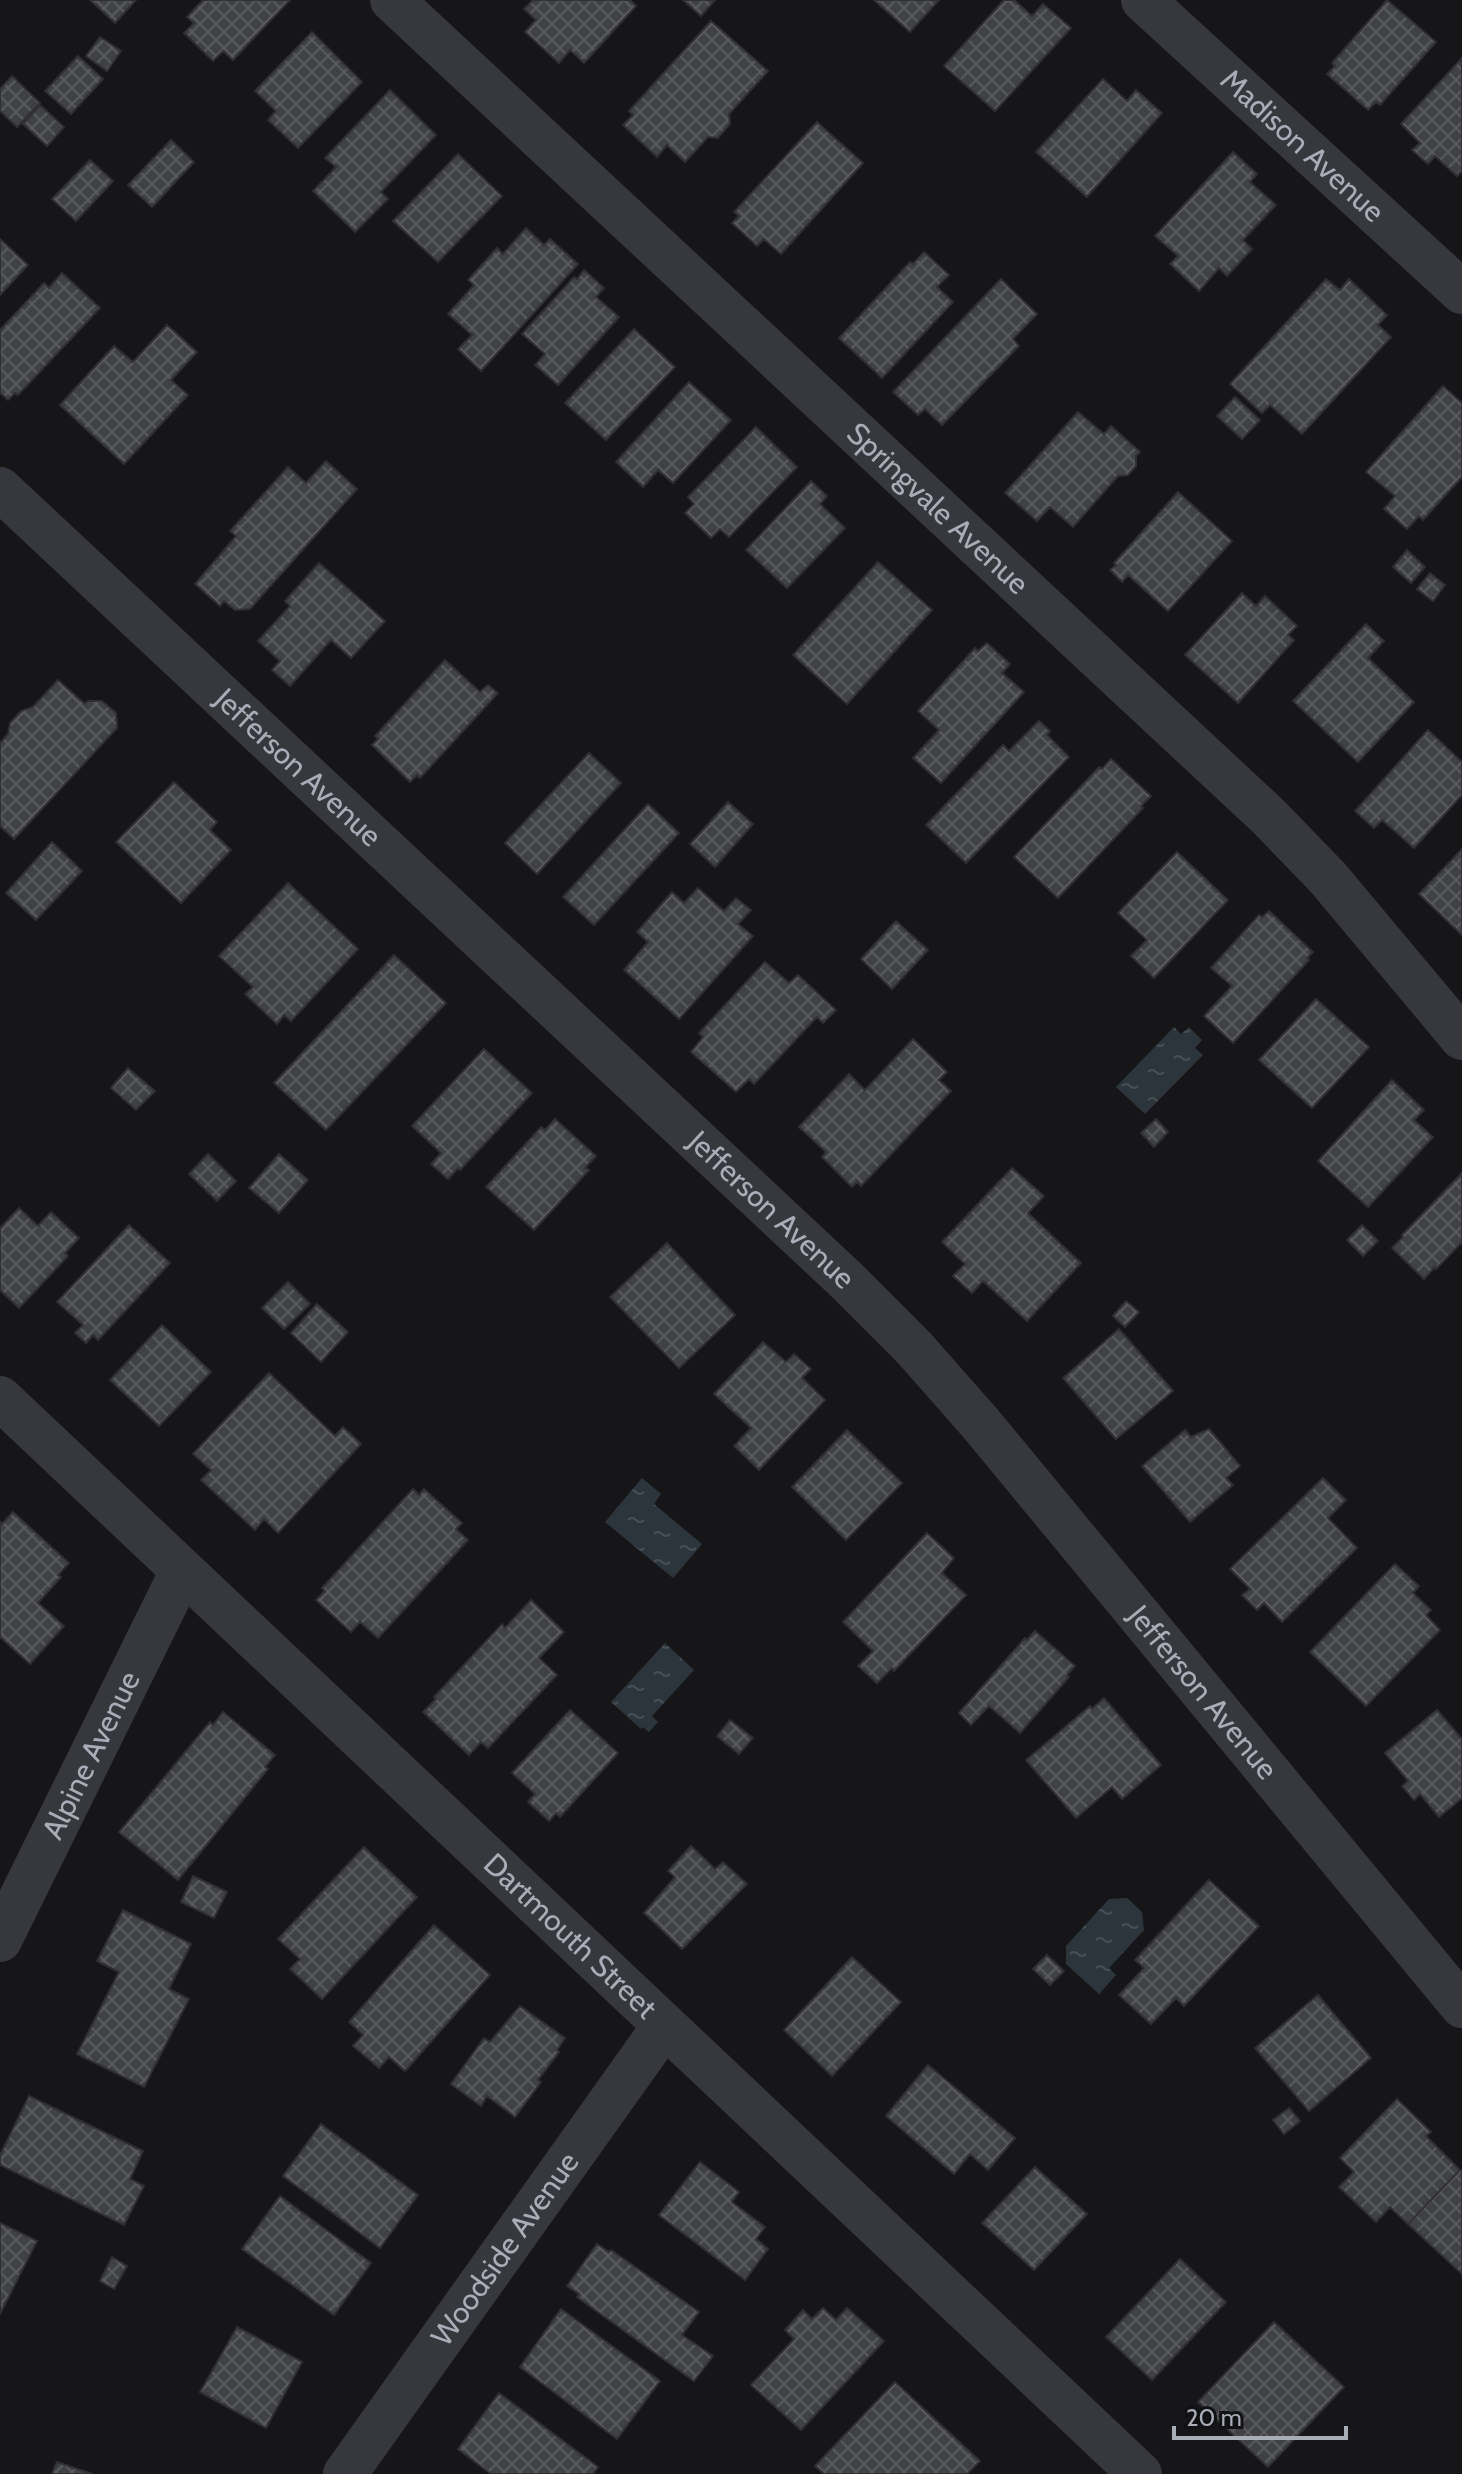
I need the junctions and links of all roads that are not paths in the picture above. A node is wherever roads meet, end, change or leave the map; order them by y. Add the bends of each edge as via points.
1 (392, 0) edge
2 (1143, 0) edge
3 (1462, 292) edge
4 (0, 489) edge
5 (1462, 1038) edge
6 (0, 1398) edge
7 (182, 1571) junction
8 (0, 1940) edge
9 (1462, 2006) edge
10 (664, 2026) junction
11 (345, 2474) edge
12 (1140, 2474) edge

1 - 5 street, Springvale Avenue via 1269,817 1328,878
2 - 3 street, Madison Avenue
4 - 9 street, Jefferson Avenue via 915,1349
6 - 7 street, Dartmouth Street
7 - 8 street, Alpine Avenue
7 - 10 street, Dartmouth Street
10 - 11 street, Woodside Avenue
10 - 12 street, Dartmouth Street

